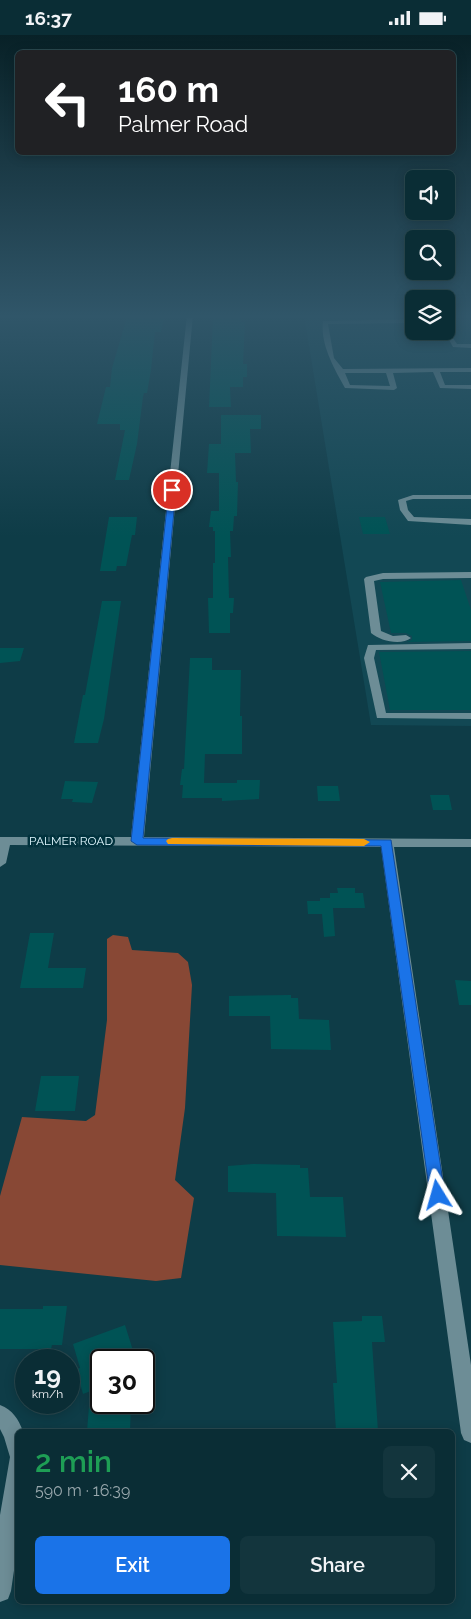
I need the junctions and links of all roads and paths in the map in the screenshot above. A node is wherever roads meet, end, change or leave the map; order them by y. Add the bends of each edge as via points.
1 (183, 389) edge
2 (471, 497) edge
3 (471, 522) edge
4 (471, 575) edge
5 (471, 638) edge
6 (471, 646) edge
7 (471, 716) edge
8 (2, 841) edge
9 (137, 841) junction
10 (387, 843) junction
11 (471, 843) edge
12 (0, 863) edge
13 (5, 1421) edge
14 (471, 1433) edge
15 (15, 1438) edge
16 (15, 1484) edge
17 (0, 1591) edge

1 - 9 street
2 - 3 street via 413,497 402,500 411,519
4 - 5 street via 369,579 376,633 392,639
6 - 7 street via 372,647 369,658 381,716
8 - 9 street, PALMER ROAD
8 - 12 street
9 - 10 street, PALMER ROAD
10 - 11 street, PALMER ROAD
10 - 14 street
13 - 15 street
16 - 17 street

